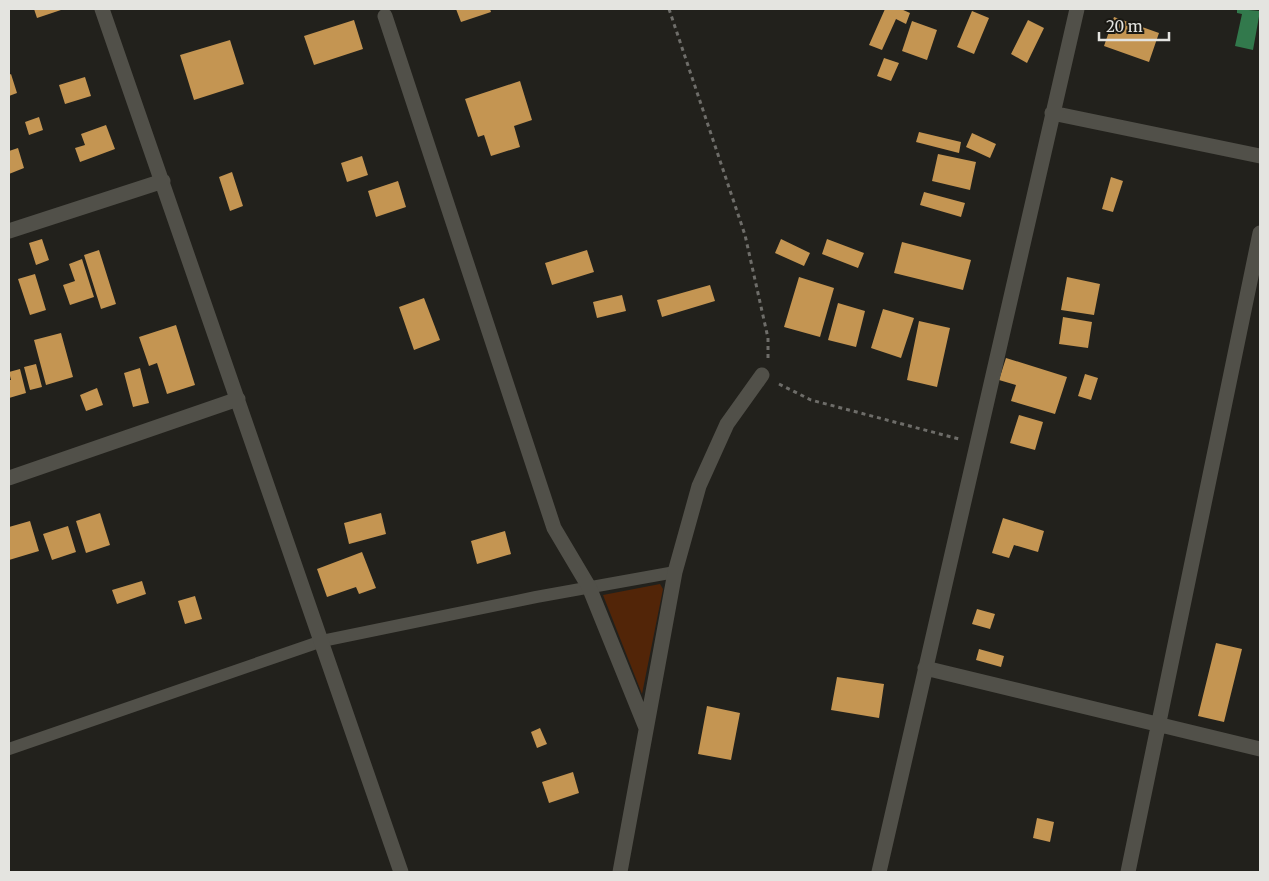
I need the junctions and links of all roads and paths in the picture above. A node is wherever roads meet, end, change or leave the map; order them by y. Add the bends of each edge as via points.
1 (102, 9) edge
2 (669, 9) edge
3 (1076, 9) edge
4 (385, 16) dead end
5 (1052, 113) junction
6 (1260, 156) edge
7 (163, 182) junction
8 (9, 230) edge
9 (1260, 233) edge
10 (762, 375) junction
11 (238, 399) junction
12 (976, 444) junction
13 (9, 478) edge
14 (675, 572) junction
15 (589, 587) junction
16 (322, 641) junction
17 (925, 668) junction
18 (1158, 726) junction
19 (646, 728) junction
20 (9, 749) edge
21 (1260, 749) edge
22 (401, 872) edge
23 (620, 872) edge
24 (879, 872) edge
25 (1128, 872) edge

1 - 7 street
2 - 10 path via 746,235 768,338 768,359
3 - 5 street
4 - 15 street via 554,528
5 - 6 street
5 - 12 street
7 - 8 street
7 - 11 street
9 - 18 street
10 - 12 path via 811,400
10 - 14 street via 727,424 699,486
11 - 13 street
11 - 16 street
12 - 17 street
14 - 15 lane
14 - 19 street
15 - 16 lane
15 - 19 street
16 - 20 lane
16 - 22 street
17 - 18 street
17 - 24 street
18 - 21 street
18 - 25 street
19 - 23 street

